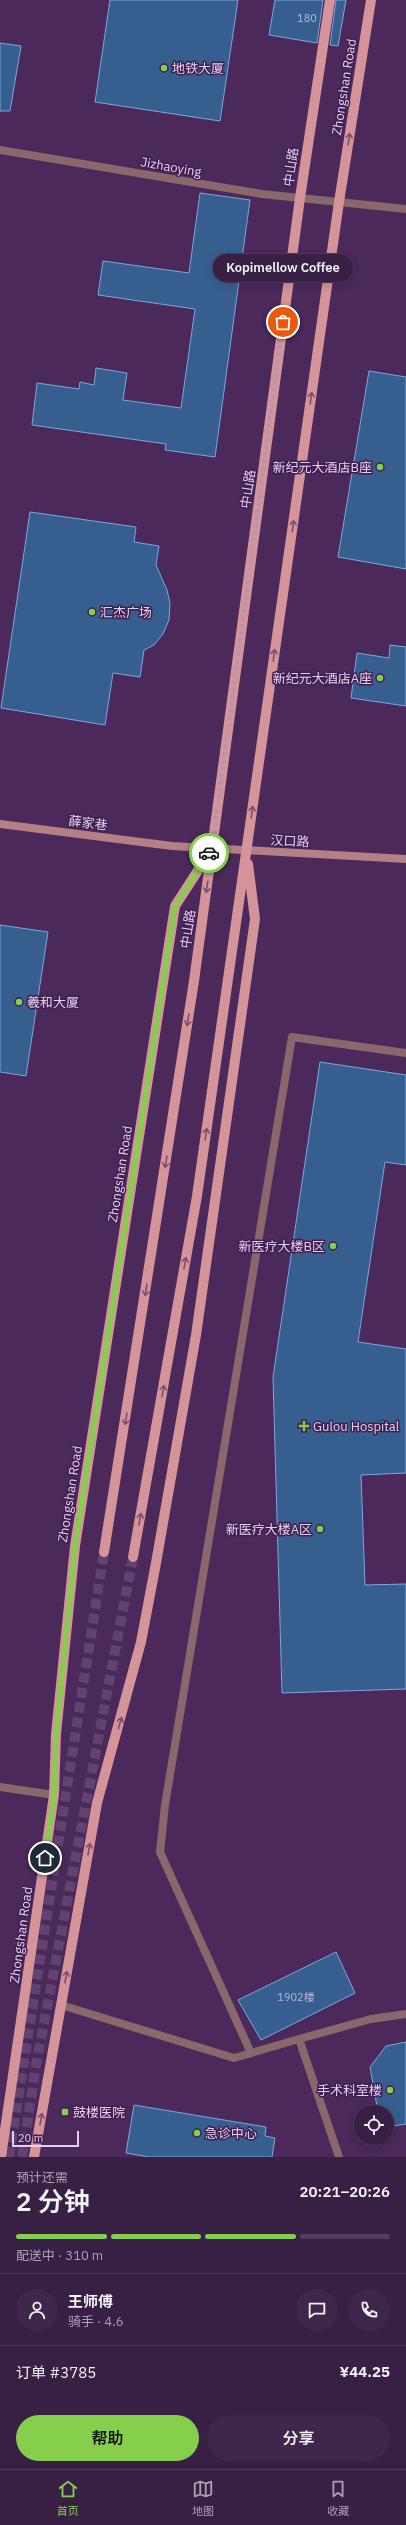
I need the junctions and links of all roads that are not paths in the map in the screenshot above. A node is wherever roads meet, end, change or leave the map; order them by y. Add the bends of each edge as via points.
1 (330, 0) edge
2 (371, 0) edge
3 (0, 150) edge
4 (300, 198) junction
5 (339, 202) junction
6 (406, 209) edge
7 (0, 824) edge
8 (172, 846) joint
9 (212, 848) junction
10 (247, 850) junction
11 (406, 859) edge
12 (406, 1053) edge
13 (104, 1552) tunnel mouth
14 (133, 1557) tunnel mouth
15 (0, 1787) edge
16 (54, 1795) junction
17 (60, 2004) junction
18 (406, 2014) edge
19 (300, 2039) junction
20 (251, 2053) junction
21 (1, 2157) edge
22 (34, 2157) edge
23 (338, 2157) edge

1 - 4 main road, 中山路
5 -> 2 main road, Zhongshan Road
3 - 4 street, Jizhaoying via 262,194
4 - 5 street, Jizhaoying
4 - 9 street
5 - 6 street, Jizhaoying
10 -> 5 main road, Zhongshan Road
7 - 8 street, 薛家巷
8 - 9 street, 汉口路
9 - 10 street, 汉口路
9 -> 13 main road, 中山路 via 194,981
9 - 16 street via 175,906 75,1546 56,1734
10 - 11 street, 汉口路
14 -> 10 main road, Zhongshan Road via 197,1196
17 -> 10 main road via 97,1803 141,1642 196,1335 256,919
12 - 20 street via 292,1037 165,1805 160,1852
15 - 16 street
16 - 21 street
17 - 20 street via 234,2058
22 -> 17 main road
18 - 19 street via 371,2019
19 - 20 street
19 - 23 street

